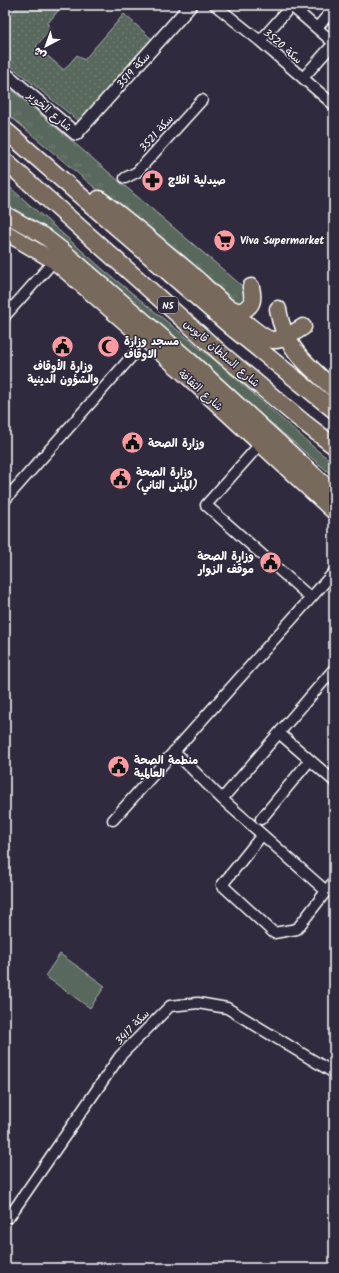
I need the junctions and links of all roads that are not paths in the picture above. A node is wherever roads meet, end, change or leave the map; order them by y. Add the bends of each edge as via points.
1 (191, 5) edge
2 (215, 5) edge
3 (291, 5) edge
4 (334, 8) edge
5 (316, 28) junction
6 (260, 41) junction
7 (334, 43) edge
8 (5, 73) edge
9 (303, 78) junction
10 (202, 100) dead end
11 (334, 105) edge
12 (5, 129) edge
13 (76, 134) joint
14 (5, 161) edge
15 (125, 178) dead end
16 (5, 214) edge
17 (23, 224) junction
18 (5, 232) edge
19 (54, 261) junction
20 (251, 286) dead end
21 (227, 307) junction
22 (278, 309) dead end
23 (136, 313) junction
24 (5, 316) edge
25 (303, 327) dead end
26 (286, 337) junction
27 (133, 355) dead end
28 (334, 389) edge
29 (334, 410) edge
30 (260, 444) junction
31 (334, 446) edge
32 (334, 493) edge
33 (5, 500) edge
34 (334, 512) edge
35 (334, 572) edge
36 (311, 598) junction
37 (334, 669) edge
38 (279, 733) junction
39 (174, 752) junction
40 (310, 760) junction
41 (334, 781) edge
42 (222, 799) junction
43 (261, 819) dead end
44 (113, 820) dead end
45 (262, 835) junction
46 (334, 881) edge
47 (326, 891) junction
48 (334, 1073) edge
49 (9, 1217) dead end

1 - 13 street, سكة 3519
2 - 6 street, سكة 3520
3 - 5 street
3 - 6 street
4 - 5 street
5 - 7 street
6 - 9 street, سكة 3520
7 - 9 street
8 - 13 street, شارع الخوير
9 - 11 street, سكة 3520
10 - 15 street, سكة 3521 via 136,172
12 - 21 highway via 111,208
12 - 29 highway, N5 via 230,326
14 - 31 highway, شارع السلطان قابوس / N5 via 223,355
16 - 17 main road, شارع الثقافة
17 - 19 main road via 51,249
17 - 23 main road, شارع الثقافة via 62,250
18 - 19 main road, شارع الثقافة
19 - 23 main road via 64,258
19 - 24 street
19 - 30 main road, شارع الثقافة
20 - 21 highway via 253,296 246,310 239,312
21 - 26 highway via 265,338 274,341
22 - 26 highway
23 - 32 main road, شارع الثقافة
25 - 26 highway
26 - 28 highway via 307,364
27 - 33 street
30 - 34 main road, شارع الثقافة
30 - 36 street via 206,505
35 - 36 street
36 - 39 street
37 - 38 street
38 - 40 street
38 - 42 street
39 - 42 street
39 - 44 street
40 - 41 street
40 - 43 street
42 - 45 street
45 - 47 street
45 - 47 street via 222,885 274,933 298,929
46 - 47 street
48 - 49 street, سكة 3417 via 227,1008 198,1003 170,1006 120,1056

